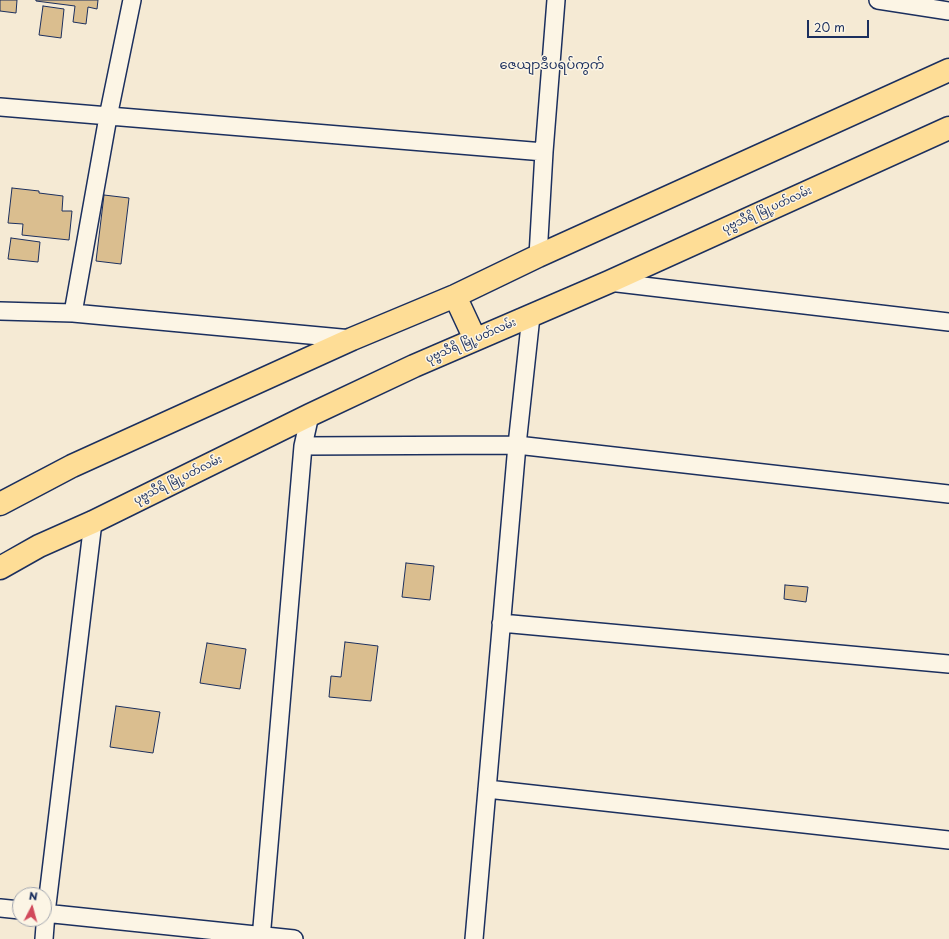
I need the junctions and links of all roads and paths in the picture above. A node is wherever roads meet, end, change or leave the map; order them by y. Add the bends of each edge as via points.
1 (132, 0) edge
2 (556, 0) edge
3 (878, 0) edge
4 (949, 11) edge
5 (949, 70) edge
6 (0, 107) edge
7 (108, 117) junction
8 (949, 128) edge
9 (544, 152) junction
10 (538, 256) junction
11 (609, 282) junction
12 (455, 296) junction
13 (0, 311) edge
14 (73, 313) junction
15 (530, 316) junction
16 (949, 322) edge
17 (352, 339) junction
18 (475, 339) junction
19 (310, 415) junction
20 (517, 445) junction
21 (303, 446) junction
22 (949, 494) edge
23 (0, 504) edge
24 (93, 522) junction
25 (0, 568) edge
26 (501, 623) junction
27 (949, 664) edge
28 (487, 789) junction
29 (949, 840) edge
30 (48, 887) edge
31 (0, 908) edge
32 (12, 909) edge
33 (52, 914) edge
34 (44, 927) edge
35 (261, 937) edge
36 (44, 939) edge
37 (294, 939) edge
38 (474, 939) edge

1 - 7 street
2 - 9 street
3 - 4 street
5 - 10 main road
6 - 7 street
7 - 9 street
7 - 14 street
8 - 11 main road, ပုဗ္ဗသီရိ မြို့ပတ်လမ်း
9 - 10 street
10 - 12 main road
11 - 15 main road, ပုဗ္ဗသီရိ မြို့ပတ်လမ်း
11 - 16 street
12 - 17 main road
12 - 18 main road
13 - 14 street
14 - 17 street
15 - 18 main road, ပုဗ္ဗသီရိ မြို့ပတ်လမ်း
15 - 20 street
17 - 23 main road via 72,466
18 - 19 main road, ပုဗ္ဗသီရိ မြို့ပတ်လမ်း
19 - 21 street
19 - 24 main road, ပုဗ္ဗသီရိ မြို့ပတ်လမ်း
20 - 21 street
20 - 22 street
20 - 26 street
21 - 35 street
24 - 25 main road, ပုဗ္ဗသီရိ မြို့ပတ်လမ်း via 39,546
24 - 30 street
26 - 27 street
26 - 28 street
28 - 29 street
28 - 38 street
31 - 32 street
33 - 35 street
34 - 36 street
35 - 37 street

